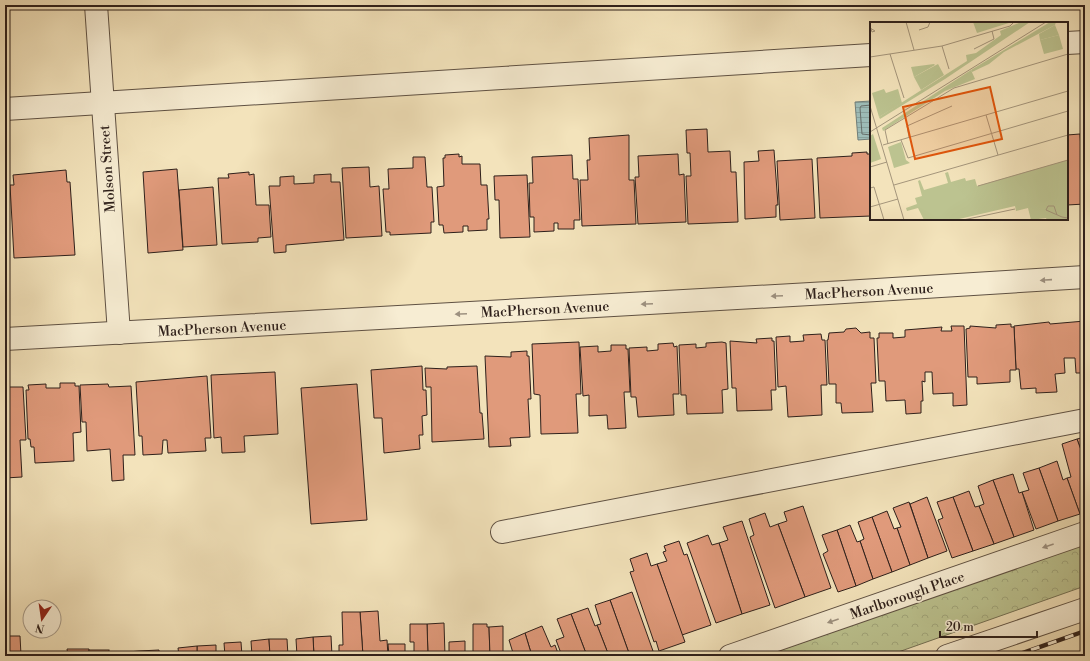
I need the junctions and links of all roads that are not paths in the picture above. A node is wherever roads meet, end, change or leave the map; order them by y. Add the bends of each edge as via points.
1 (96, 5) edge
2 (1085, 42) edge
3 (1068, 43) edge
4 (870, 55) edge
5 (103, 103) junction
6 (5, 109) edge
7 (1085, 277) edge
8 (119, 333) junction
9 (5, 339) edge
10 (1085, 420) edge
11 (502, 532) dead end
12 (1085, 533) edge
13 (1085, 608) edge
14 (730, 656) edge
15 (947, 656) edge

1 - 5 street, Molson Street
2 - 3 street
4 - 5 street
5 - 6 street
5 - 8 street, Molson Street
7 -> 8 street, MacPherson Avenue
8 - 9 street, MacPherson Avenue
10 - 11 street
12 -> 14 street, Marlborough Place
13 - 15 street

